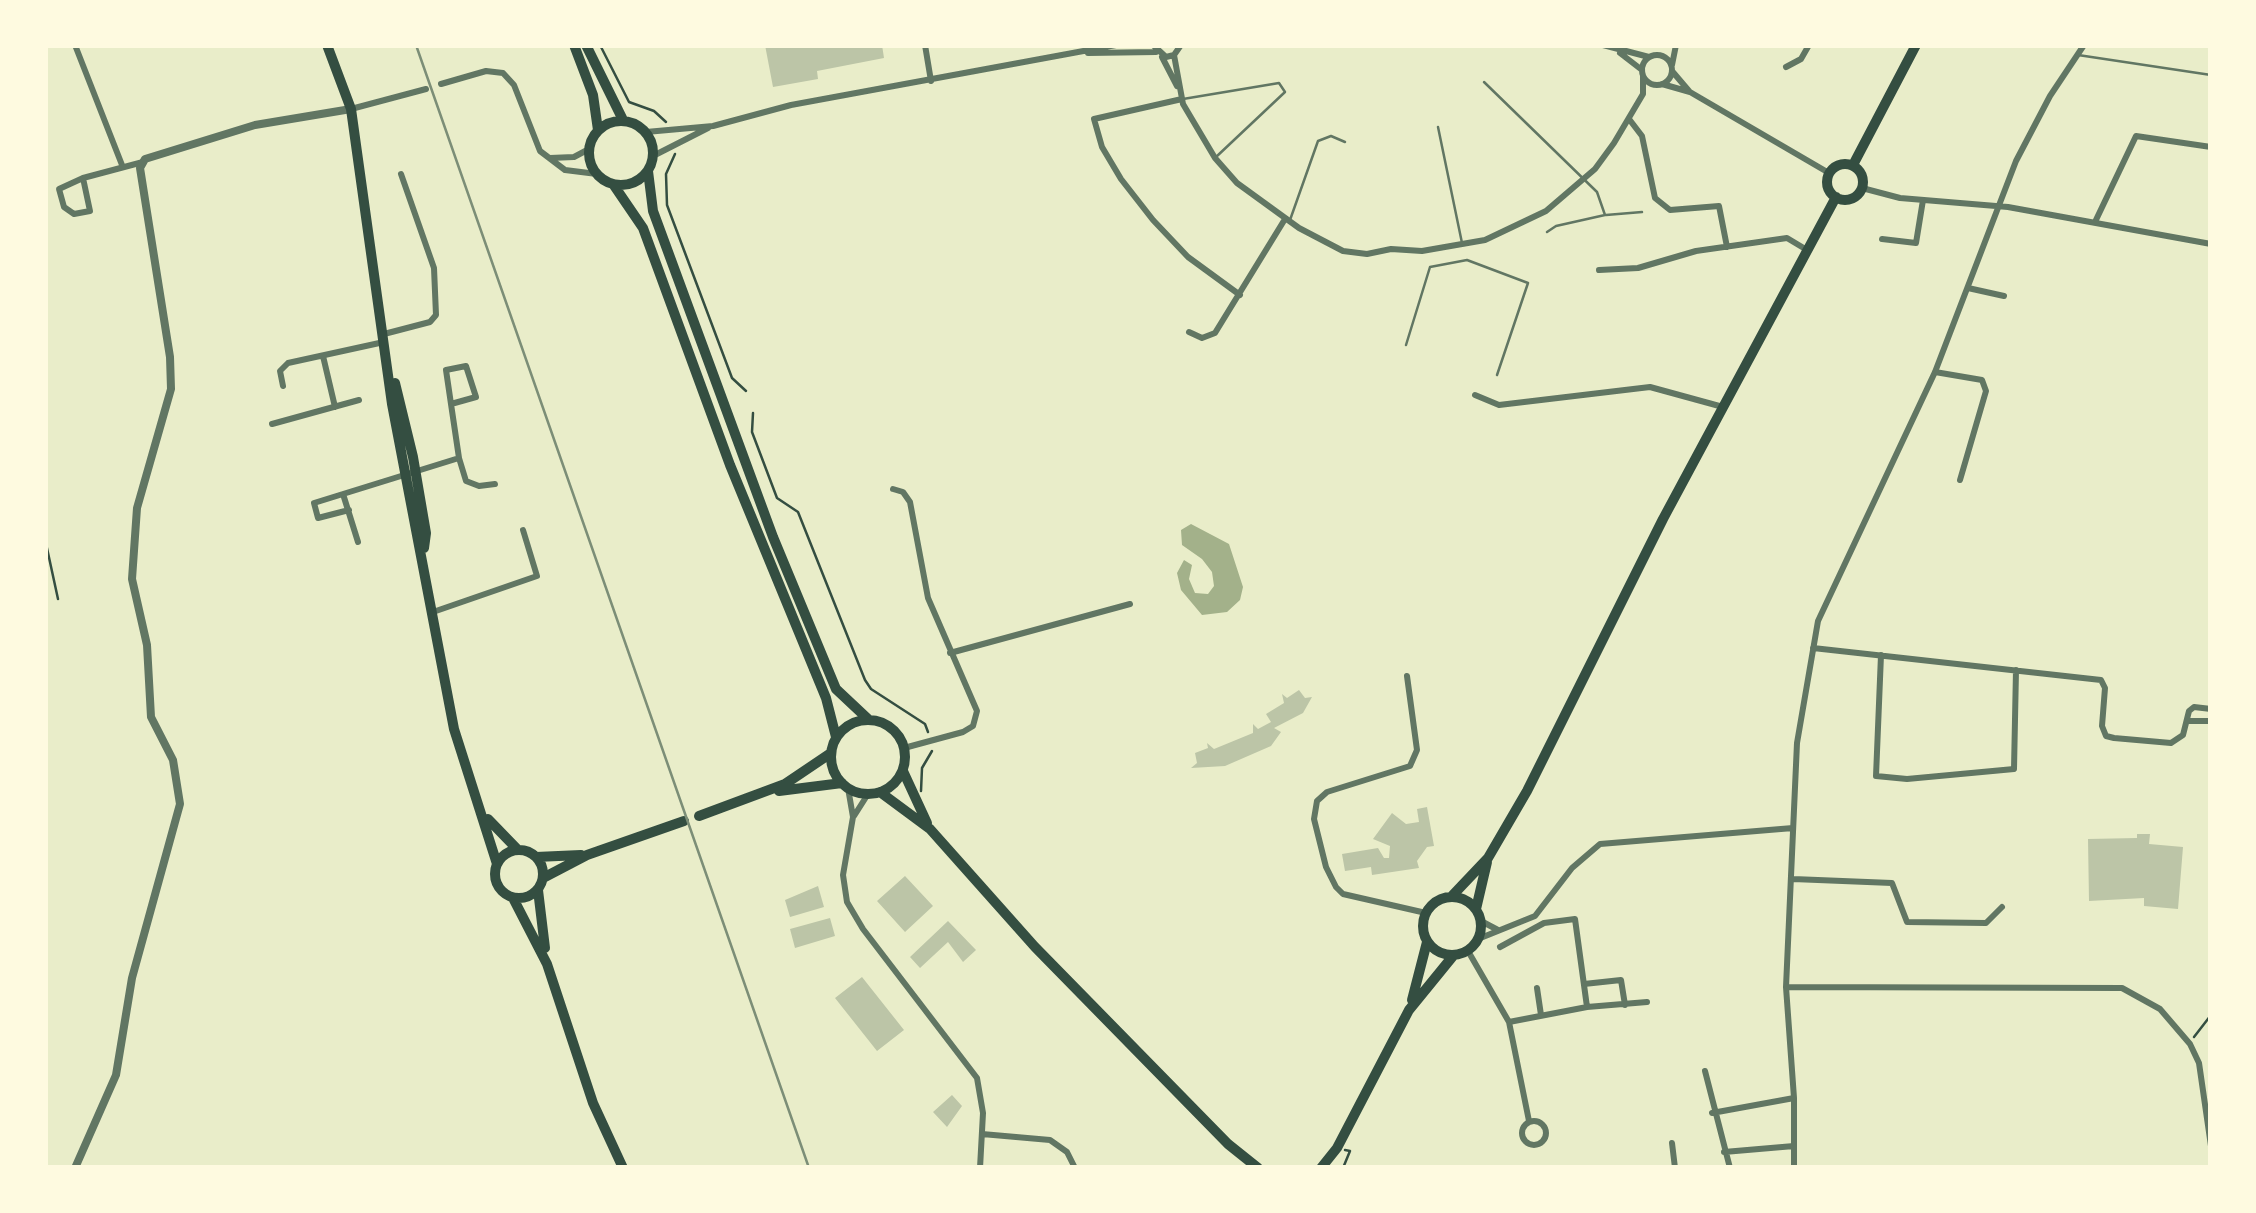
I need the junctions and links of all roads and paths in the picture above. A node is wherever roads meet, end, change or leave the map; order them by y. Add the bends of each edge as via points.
1 (75, 45) edge
2 (327, 45) edge
3 (574, 45) edge
4 (586, 45) edge
5 (600, 45) edge
6 (925, 45) edge
7 (1116, 45) edge
8 (1181, 45) edge
9 (1386, 45) edge
10 (1415, 45) edge
11 (1603, 45) edge
12 (1666, 45) edge
13 (1676, 45) edge
14 (1809, 45) edge
15 (1916, 45) edge
16 (2084, 45) edge
17 (1615, 50) junction
18 (1157, 51) edge
19 (1076, 53) junction
20 (1174, 55) junction
21 (2077, 55) junction
22 (1652, 56) junction
23 (1786, 66) dead end
24 (1672, 68) junction
25 (1643, 73) junction
26 (2211, 75) edge
27 (932, 81) junction
28 (1484, 82) dead end
29 (441, 84) dead end
30 (1660, 85) junction
31 (1178, 89) junction
32 (426, 90) dead end
33 (1690, 92) junction
34 (1643, 94) junction
35 (1182, 99) junction
36 (351, 109) junction
37 (1629, 119) junction
38 (624, 120) junction
39 (714, 126) junction
40 (1438, 127) dead end
41 (598, 130) junction
42 (668, 130) junction
43 (646, 132) junction
44 (1345, 142) dead end
45 (672, 146) junction
46 (2211, 146) edge
47 (589, 149) junction
48 (653, 156) junction
49 (548, 158) junction
50 (1215, 158) junction
51 (143, 162) junction
52 (122, 165) junction
53 (1853, 165) junction
54 (648, 171) junction
55 (1829, 173) junction
56 (402, 174) dead end
57 (597, 174) junction
58 (82, 178) junction
59 (1584, 179) junction
60 (614, 184) junction
61 (1862, 188) junction
62 (1836, 198) junction
63 (1923, 200) junction
64 (1998, 206) junction
65 (1642, 212) dead end
66 (1605, 215) junction
67 (1287, 220) junction
68 (2095, 222) junction
69 (1547, 232) dead end
70 (1882, 239) dead end
71 (2211, 244) edge
72 (1463, 245) junction
73 (1727, 247) junction
74 (1807, 250) junction
75 (1599, 270) dead end
76 (1968, 288) junction
77 (1240, 294) junction
78 (2004, 296) dead end
79 (1189, 332) dead end
80 (384, 338) junction
81 (1406, 345) dead end
82 (322, 356) junction
83 (1935, 372) junction
84 (1497, 375) dead end
85 (283, 386) dead end
86 (746, 391) dead end
87 (1474, 395) dead end
88 (359, 400) dead end
89 (451, 404) junction
90 (335, 406) junction
91 (1723, 407) junction
92 (753, 413) dead end
93 (272, 424) dead end
94 (459, 458) junction
95 (410, 473) junction
96 (1960, 480) dead end
97 (495, 484) dead end
98 (893, 489) dead end
99 (343, 494) junction
100 (349, 510) junction
101 (523, 530) dead end
102 (45, 539) edge
103 (358, 542) dead end
104 (58, 599) dead end
105 (1130, 604) dead end
106 (433, 612) junction
107 (1813, 648) junction
108 (950, 652) junction
109 (1881, 655) junction
110 (2016, 670) junction
111 (1407, 676) dead end
112 (2211, 709) edge
113 (869, 720) junction
114 (2211, 721) edge
115 (2187, 722) junction
116 (929, 733) dead end
117 (836, 738) junction
118 (904, 748) junction
119 (932, 751) dead end
120 (831, 753) junction
121 (903, 770) junction
122 (844, 786) junction
123 (920, 792) dead end
124 (874, 793) junction
125 (763, 794) junction
126 (481, 810) junction
127 (699, 816) dead end
128 (853, 817) junction
129 (684, 821) dead end
130 (1792, 828) junction
131 (930, 829) junction
132 (518, 850) junction
133 (587, 854) junction
134 (536, 857) junction
135 (1488, 858) junction
136 (497, 864) junction
137 (543, 878) junction
138 (1792, 879) junction
139 (538, 890) junction
140 (1451, 897) junction
141 (513, 898) junction
142 (2002, 907) dead end
143 (1426, 914) junction
144 (1478, 915) junction
145 (1504, 930) junction
146 (1478, 939) junction
147 (1427, 942) junction
148 (1500, 947) dead end
149 (1468, 951) junction
150 (1454, 956) junction
151 (547, 964) junction
152 (1584, 984) junction
153 (1786, 987) junction
154 (1538, 988) dead end
155 (1647, 1002) dead end
156 (1624, 1005) junction
157 (1587, 1007) junction
158 (1409, 1010) junction
159 (1542, 1015) junction
160 (2211, 1015) edge
161 (1509, 1022) junction
162 (2190, 1044) junction
163 (1705, 1071) dead end
164 (1794, 1098) junction
165 (1712, 1113) junction
166 (1529, 1122) junction
167 (982, 1134) junction
168 (1672, 1143) dead end
169 (1228, 1144) junction
170 (1794, 1146) junction
171 (2211, 1146) edge
172 (1337, 1148) junction
173 (1724, 1152) junction
174 (75, 1168) edge
175 (623, 1168) edge
176 (980, 1168) edge
177 (1075, 1168) edge
178 (1246, 1168) edge
179 (1258, 1168) edge
180 (1321, 1168) edge
181 (1334, 1168) edge
182 (1344, 1168) edge
183 (1675, 1168) edge
184 (1730, 1168) edge
185 (1794, 1168) edge

1 - 52 street
2 - 36 main road
3 - 41 main road
4 - 38 main road
5 - 42 path via 629,102 663,117
6 - 27 street
7 - 19 street
8 - 20 street
9 - 10 street
11 - 17 street
12 - 22 street
13 - 24 street
14 - 23 street
15 - 53 main road
16 - 21 street
17 - 22 street
17 - 25 street
18 - 19 street
18 - 20 street
18 - 31 street
19 - 27 street
20 - 31 street
21 - 26 lane
21 - 64 street via 2032,126
22 - 24 street
22 - 25 street
24 - 30 street
24 - 33 street
25 - 30 street
25 - 34 street
27 - 39 street
28 - 59 lane
29 - 49 street via 503,73
30 - 33 street
30 - 34 street
31 - 35 street
32 - 36 street
33 - 55 street
34 - 37 street
35 - 50 street
35 - 50 lane via 1279,84 1285,92
35 - 77 street via 1094,118 1102,147 1188,258
36 - 51 street via 255,125
36 - 80 main road
37 - 59 street
37 - 73 street via 1642,136 1655,198 1670,210 1719,206
38 - 41 main road
38 - 43 main road
39 - 42 street
39 - 45 street
40 - 72 lane
41 - 47 main road
42 - 43 street
43 - 48 main road
44 - 67 lane via 1332,136 1318,140
45 - 48 street
45 - 86 path via 667,205 732,378
46 - 68 street via 2136,136
47 - 49 street
47 - 57 main road
48 - 54 main road
49 - 57 street via 565,170
50 - 67 street via 1249,194
51 - 52 street
51 - 174 street via 140,186 170,389 137,508 132,579 147,644 151,718 173,760 180,804 136,961 116,1075
52 - 58 street
53 - 55 main road
53 - 61 main road
54 - 60 main road via 632,183
54 - 113 main road via 653,211 766,521 836,689
55 - 62 main road
56 - 80 street via 434,268 436,315
57 - 60 main road
58 - 58 street via 90,211 74,214 59,190
59 - 66 lane via 1598,192
59 - 72 street via 1516,228
60 - 117 main road via 642,228
61 - 62 main road via 1854,197
61 - 63 street
62 - 74 main road
63 - 64 street
63 - 70 street via 1916,243
64 - 68 street
64 - 76 street
65 - 66 lane
66 - 69 lane
67 - 72 street via 1343,251
67 - 77 street
68 - 71 street
73 - 74 street via 1787,238
73 - 75 street
74 - 91 main road
76 - 78 street
76 - 83 street
77 - 79 street via 1215,333 1202,338
80 - 82 street
80 - 95 main road
81 - 84 lane via 1430,266 1467,260 1528,284
82 - 85 street via 288,363 280,370
82 - 90 street
83 - 96 street via 1982,380 1986,391
83 - 107 street via 1818,621
87 - 91 street via 1499,405 1650,386
88 - 90 street
89 - 89 street via 476,397 466,366 446,370
89 - 94 street
90 - 93 street
91 - 135 main road
92 - 116 path via 752,432 777,498 798,512 865,680
94 - 95 street
94 - 97 street via 466,480
95 - 99 street
95 - 106 main road via 426,532
98 - 108 street via 910,502 921,576
99 - 100 street
99 - 100 street via 314,503 318,518
100 - 103 street
101 - 106 street via 537,576
102 - 104 path
105 - 108 street
106 - 126 main road via 454,729
107 - 109 street
107 - 130 street
108 - 118 street via 977,719 963,732
109 - 110 street
109 - 110 street via 1876,776 2014,769
110 - 115 street via 2101,680 2106,736 2171,743 2183,736
111 - 143 street via 1417,750 1410,766 1327,792 1317,801 1314,819 1326,867 1343,894
112 - 115 street via 2194,707
113 - 117 main road via 847,726
113 - 118 main road via 887,725
114 - 115 street
117 - 120 main road
118 - 121 main road
119 - 123 path
120 - 122 main road
120 - 125 main road
121 - 124 main road via 894,784
121 - 131 main road
122 - 124 main road
122 - 125 main road
122 - 128 street
124 - 128 street
124 - 131 main road
125 - 127 main road
126 - 132 main road
126 - 136 main road
128 - 167 street via 843,875 847,902 977,1078
129 - 133 main road
130 - 138 street
130 - 145 street via 1600,844 1536,916
131 - 169 main road
132 - 134 main road
132 - 136 main road
133 - 134 main road
133 - 137 main road
134 - 137 main road
135 - 140 main road
135 - 144 main road
136 - 141 main road via 499,887
137 - 139 main road
138 - 142 street via 1892,883 1907,922 1986,923
138 - 153 street
139 - 141 main road
139 - 151 main road
140 - 143 main road
140 - 144 main road via 1465,900
141 - 151 main road
143 - 147 main road
144 - 145 street
144 - 146 main road
145 - 146 street
146 - 149 main road
147 - 150 main road
147 - 158 main road
148 - 152 street via 1544,923 1575,919
149 - 150 main road
149 - 161 street
150 - 158 main road
151 - 175 main road via 592,1102
152 - 156 street via 1621,980
152 - 157 street
153 - 162 street via 2122,988 2160,1009
153 - 164 street
154 - 159 street
155 - 156 street
156 - 157 street
157 - 159 street
158 - 172 main road
159 - 161 street
160 - 162 path
161 - 166 street
162 - 171 street
163 - 165 street
164 - 165 street
164 - 170 street
165 - 173 street
166 - 166 street via 1522,1138 1536,1146 1546,1130
167 - 176 street
167 - 177 street via 1050,1140
168 - 183 street
169 - 178 main road
169 - 179 main road
170 - 173 street
170 - 185 street
172 - 180 main road
172 - 181 main road
172 - 182 path via 1350,1151
173 - 184 street

